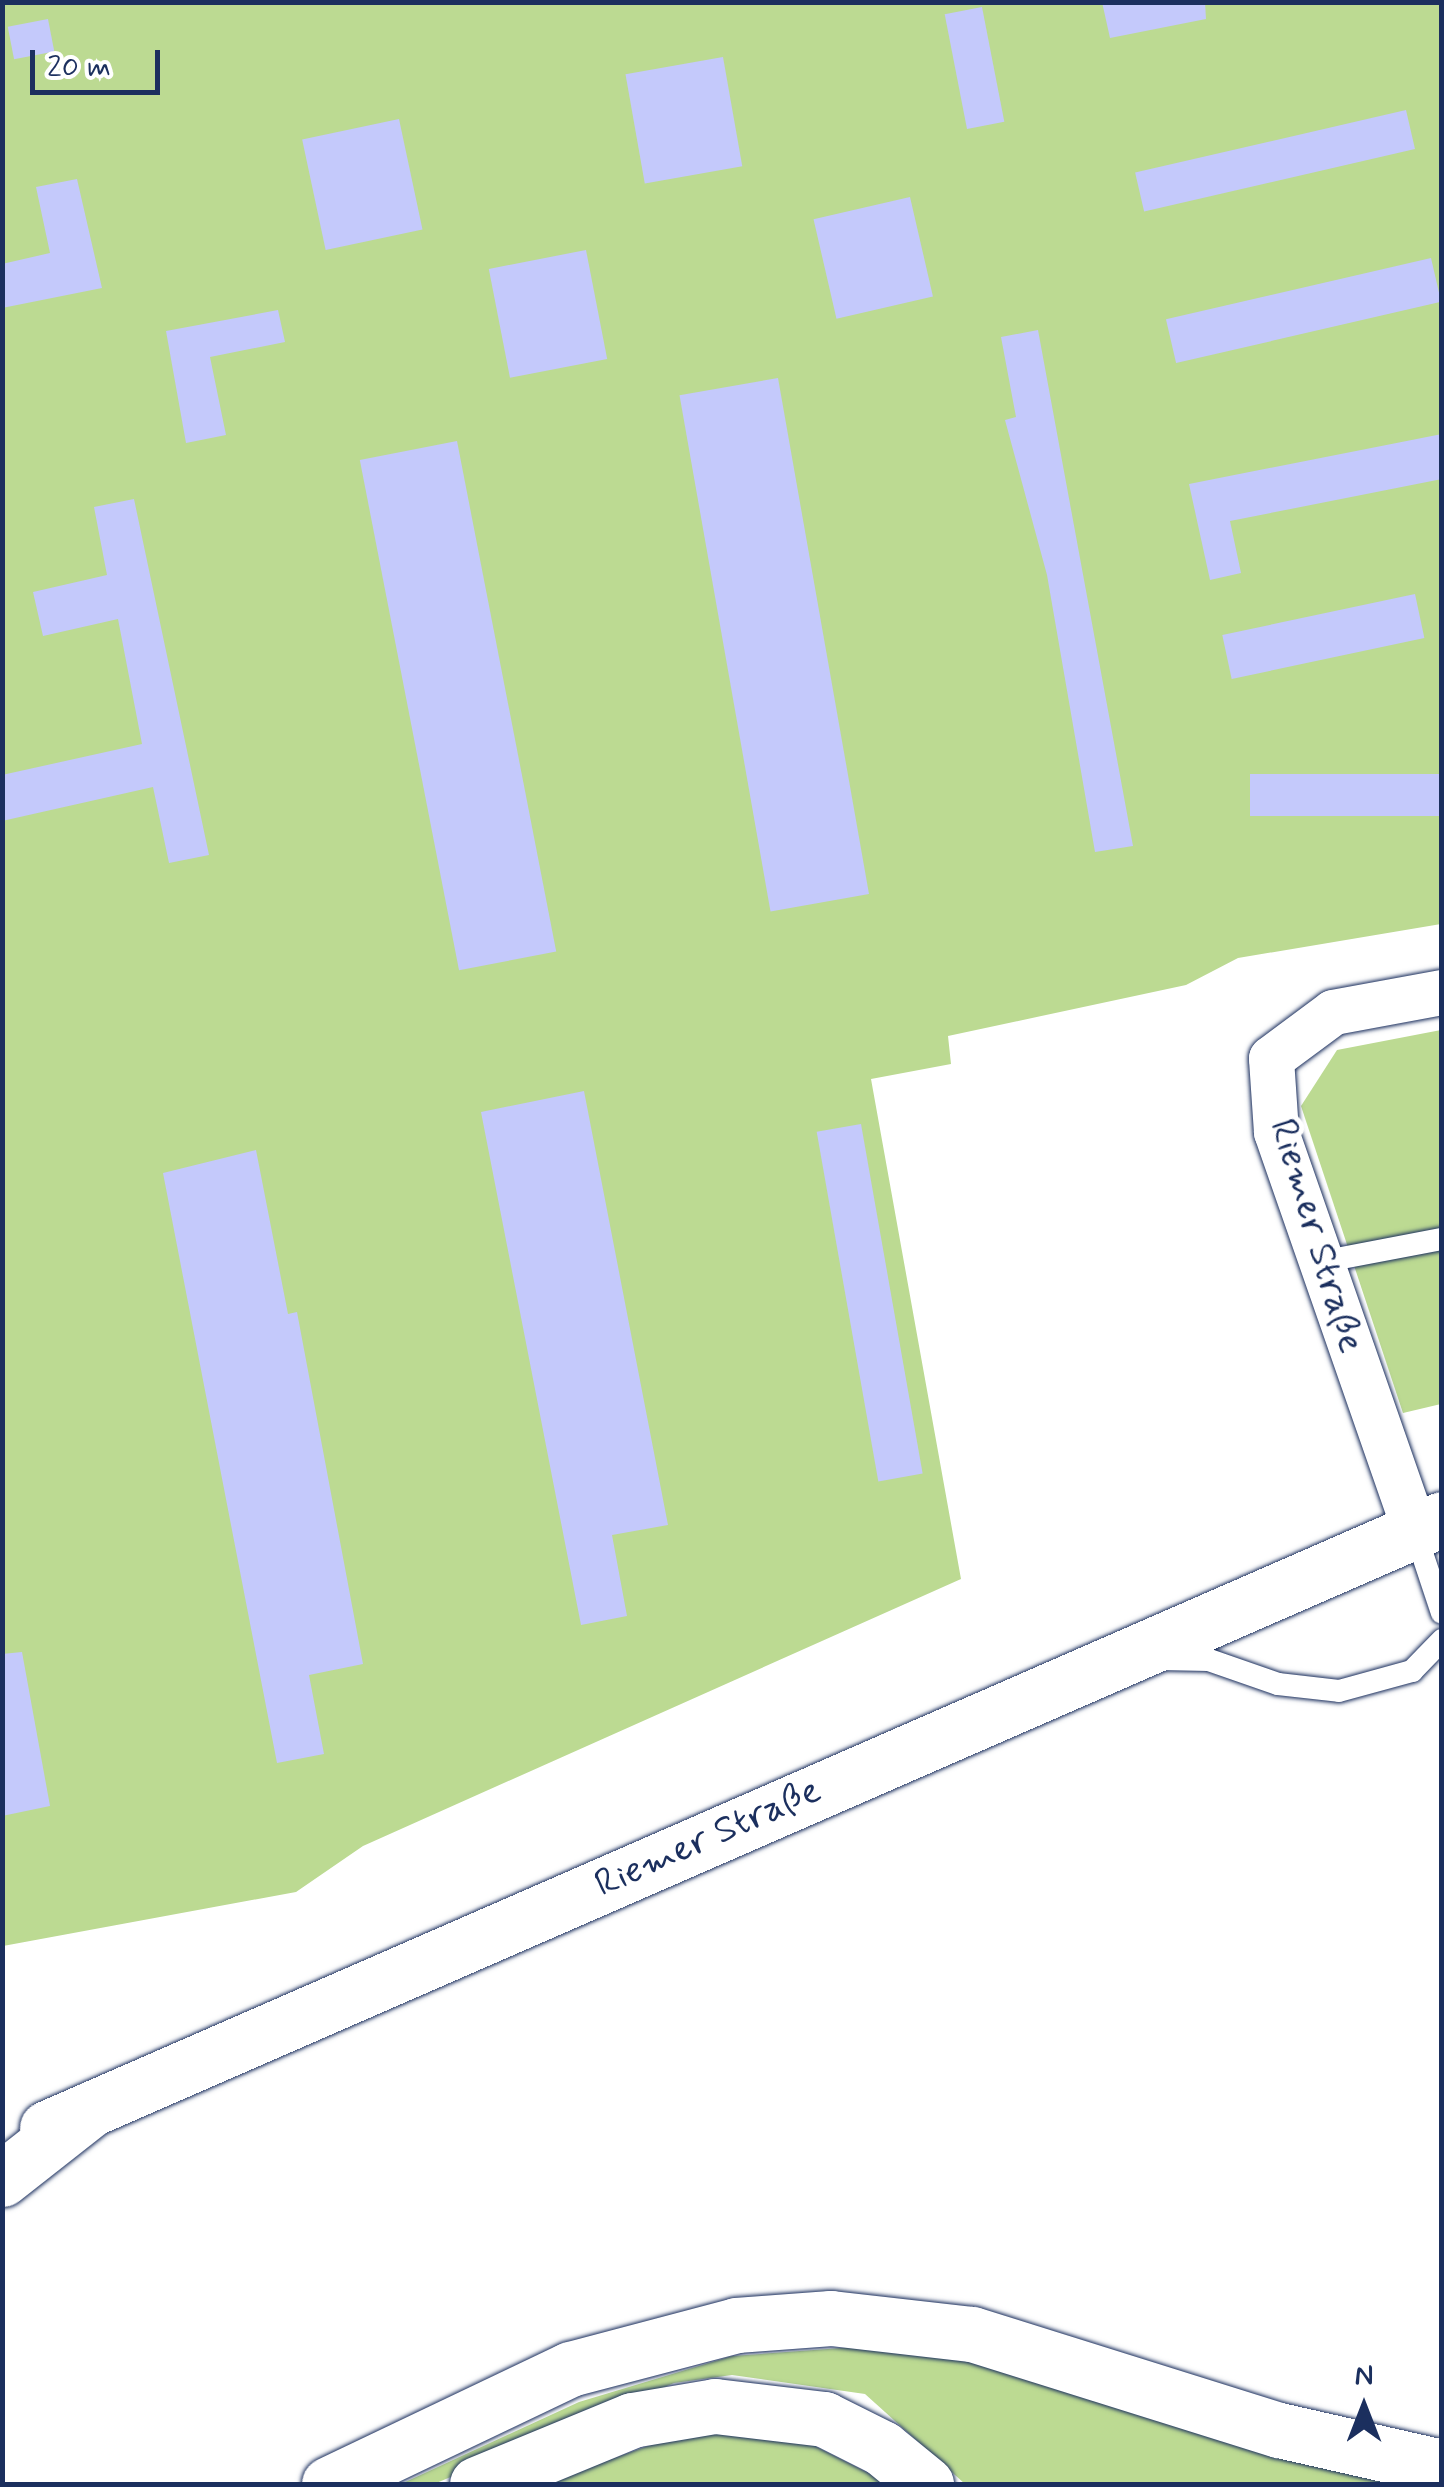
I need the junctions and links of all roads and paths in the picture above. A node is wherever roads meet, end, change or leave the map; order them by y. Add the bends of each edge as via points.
1 (1442, 992) edge
2 (1442, 1239) edge
3 (1321, 1262) junction
4 (1428, 1525) edge
5 (1442, 1613) edge
6 (1442, 1640) edge
7 (1122, 1659) junction
8 (91, 2109) junction
9 (2, 2147) edge
10 (2, 2179) edge
11 (1442, 2467) edge
12 (329, 2484) edge
13 (477, 2484) edge
14 (926, 2484) edge

1 - 3 street, Riemer Straße via 1332,1012 1272,1058 1276,1132
2 - 3 lane
3 - 4 street, Riemer Straße
4 - 5 lane
4 - 7 main road, Riemer Straße
6 - 7 lane via 1412,1672 1339,1691 1278,1684 1209,1660
7 - 8 main road, Riemer Straße
8 - 9 main road, Riemer Straße
8 - 10 main road
11 - 12 main road via 1279,2430 972,2334 832,2318 736,2324 570,2369
13 - 14 main road via 632,2420 715,2406 824,2419 882,2448

